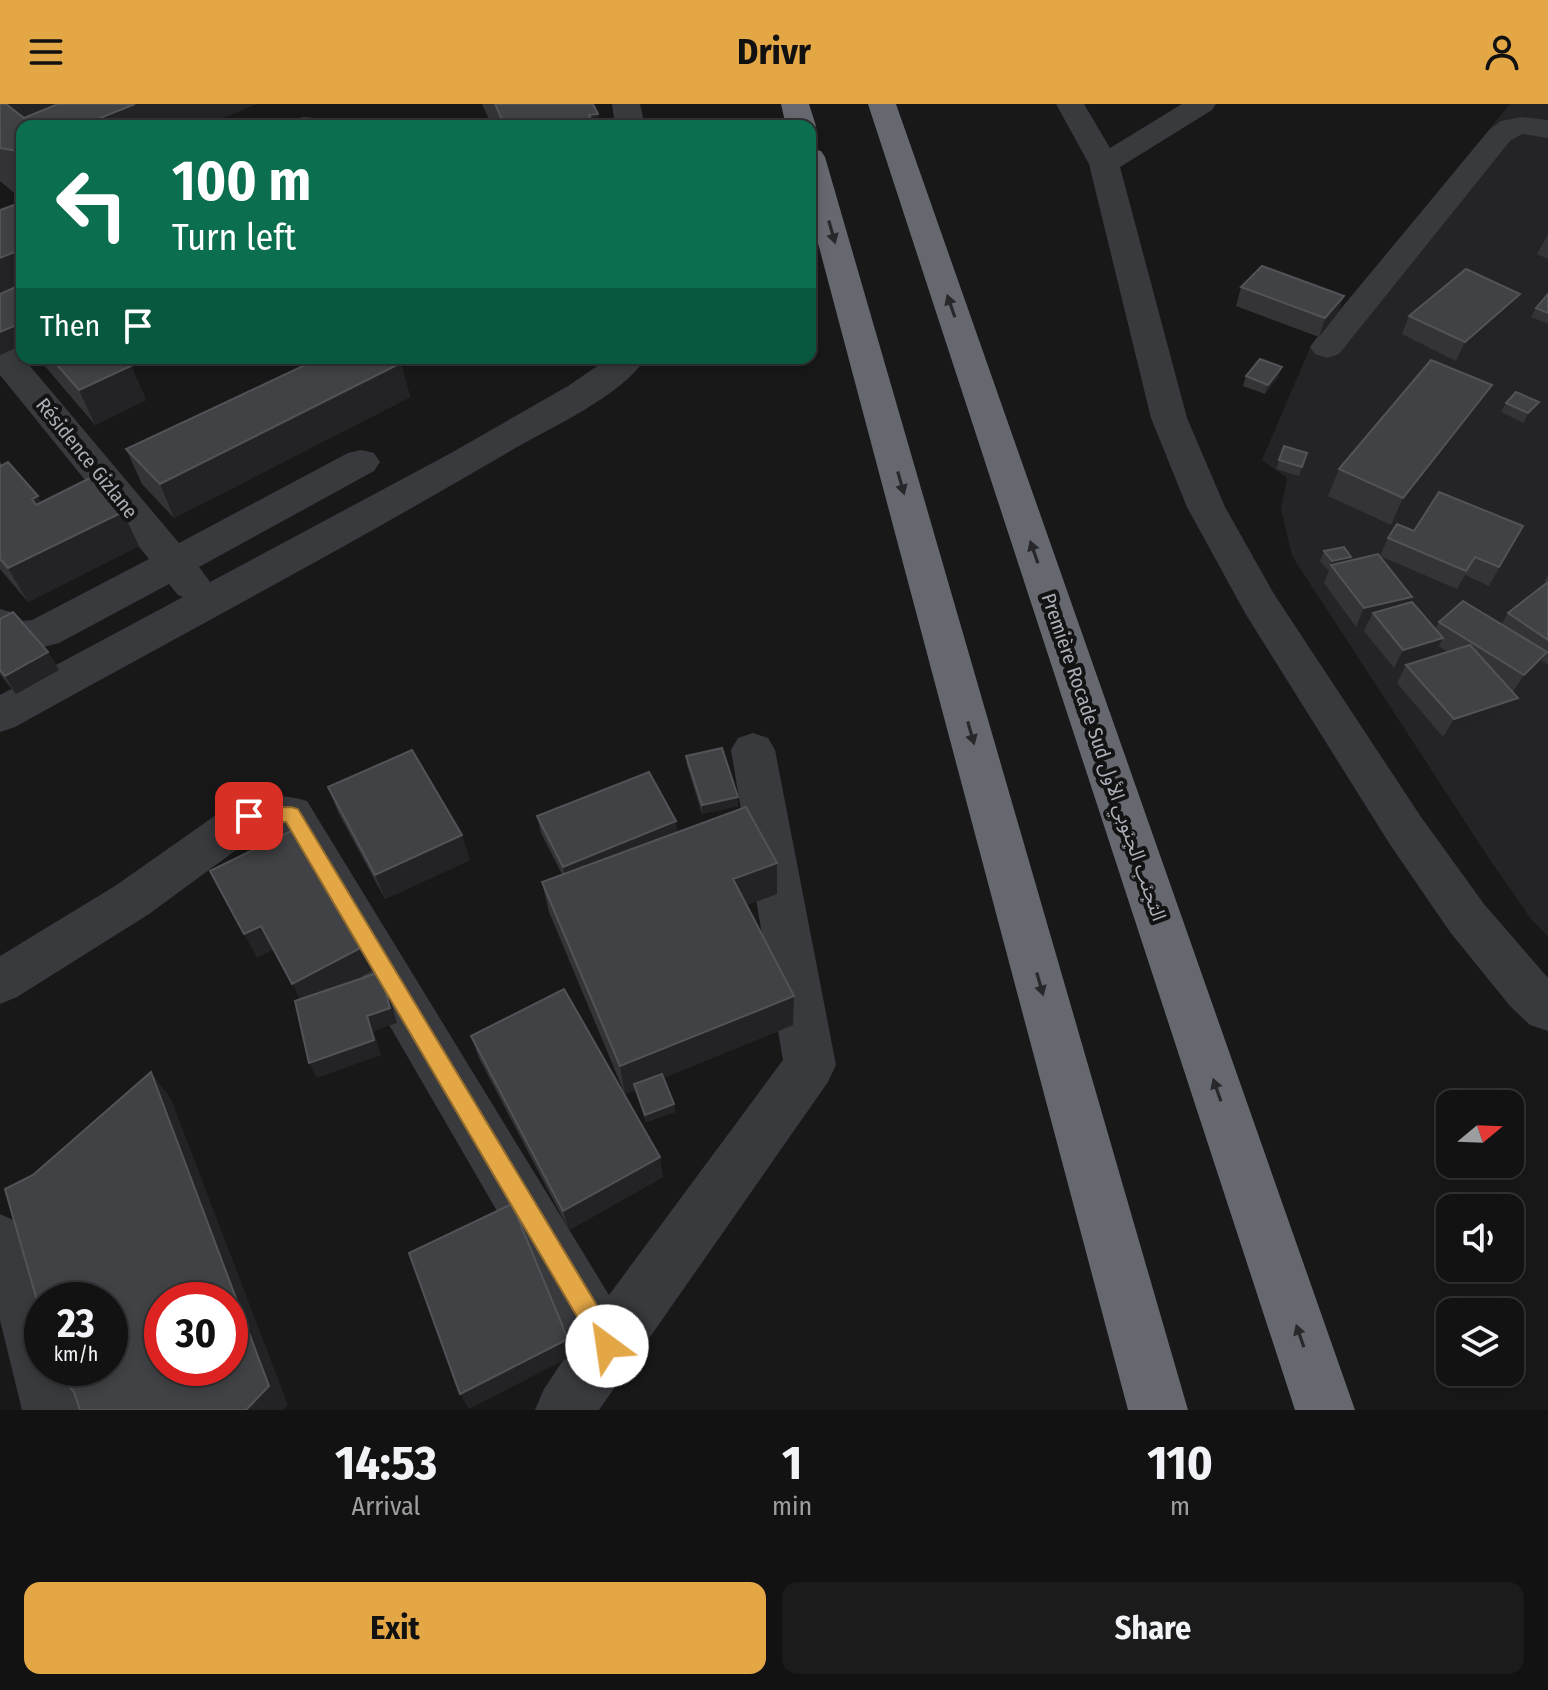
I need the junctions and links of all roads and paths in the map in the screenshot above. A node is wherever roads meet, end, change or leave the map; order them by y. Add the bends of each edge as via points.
1 (882, 104) edge
2 (1070, 104) edge
3 (1202, 104) edge
4 (1548, 129) edge
5 (1104, 164) junction
6 (816, 179) edge
7 (1327, 347) dead end
8 (24, 364) edge
9 (621, 364) edge
10 (361, 462) dead end
11 (172, 562) junction
12 (206, 602) junction
13 (0, 624) edge
14 (0, 715) edge
15 (753, 750) dead end
16 (0, 982) edge
17 (1548, 1009) edge
18 (0, 1242) edge
19 (607, 1346) junction
20 (52, 1410) edge
21 (565, 1410) edge
22 (1158, 1410) edge
23 (1325, 1410) edge

23 -> 1 highway, Première Rocade Sud التجنب الجنوبي الأول
2 - 5 street
3 - 5 street
4 - 7 street via 1524,124 1510,126 1500,135
5 - 17 street via 1169,418 1206,507 1259,603 1405,830 1467,918
6 -> 22 highway
8 - 11 street, Résidence Gizlane
9 - 12 street via 581,394 472,458
10 - 11 street
11 - 12 street, Résidence Gizlane
11 - 13 street via 38,634 14,636
12 - 14 street
15 - 19 street via 810,1065
16 - 19 street via 132,900 249,816 291,814
18 - 20 street via 21,1291
19 - 21 street

